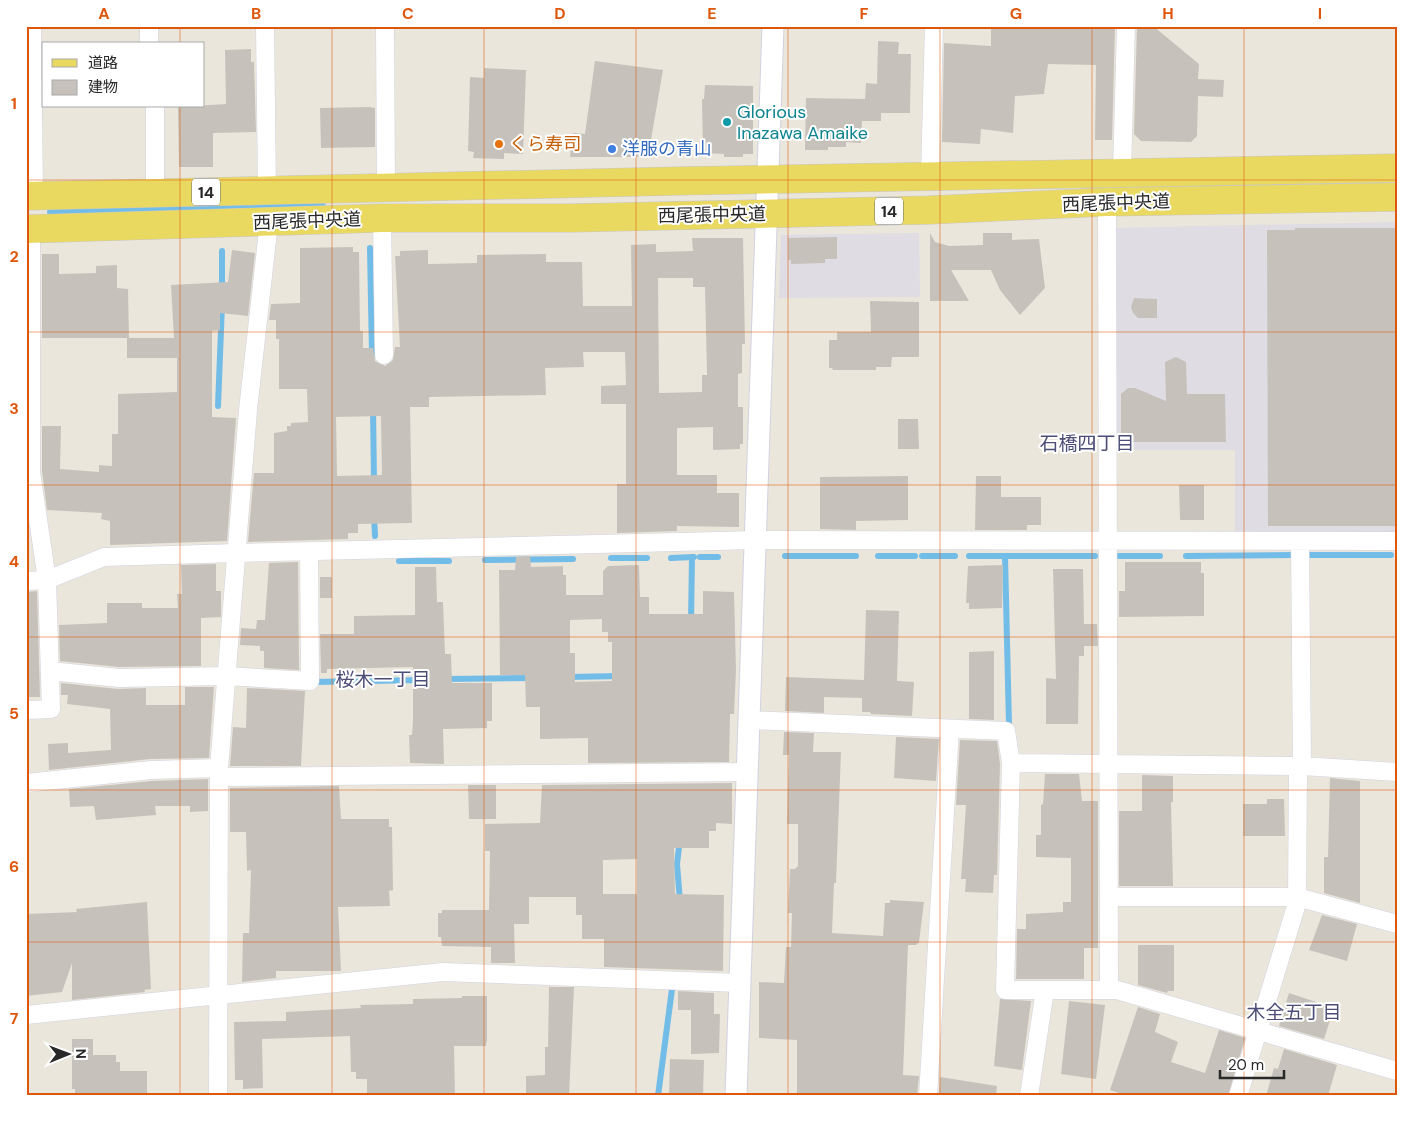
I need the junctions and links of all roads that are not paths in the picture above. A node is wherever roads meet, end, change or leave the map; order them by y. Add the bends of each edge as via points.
1 (32, 26) edge
2 (149, 26) edge
3 (265, 26) edge
4 (385, 26) edge
5 (772, 26) edge
6 (934, 26) edge
7 (1126, 26) edge
8 (149, 42) edge
9 (156, 108) edge
10 (1397, 168) edge
11 (1122, 172) junction
12 (930, 176) junction
13 (768, 179) junction
14 (386, 188) junction
15 (267, 190) junction
16 (155, 193) junction
17 (30, 196) edge
18 (1397, 197) edge
19 (1106, 202) junction
20 (767, 214) junction
21 (382, 218) junction
22 (269, 222) junction
23 (28, 229) edge
24 (384, 355) dead end
25 (28, 472) edge
26 (756, 540) junction
27 (1107, 541) junction
28 (1300, 541) junction
29 (1397, 541) edge
30 (309, 551) junction
31 (236, 553) junction
32 (47, 580) junction
33 (26, 581) edge
34 (50, 671) junction
35 (226, 676) junction
36 (26, 710) edge
37 (749, 720) junction
38 (950, 728) junction
39 (1012, 763) junction
40 (1108, 765) junction
41 (1300, 766) junction
42 (219, 772) junction
43 (747, 772) junction
44 (1397, 772) edge
45 (26, 783) edge
46 (1298, 896) junction
47 (1109, 897) junction
48 (1397, 924) edge
49 (740, 983) junction
50 (1044, 990) junction
51 (1109, 990) junction
52 (218, 995) junction
53 (26, 1015) edge
54 (1259, 1031) junction
55 (1397, 1071) edge
56 (218, 1096) edge
57 (736, 1096) edge
58 (928, 1096) edge
59 (1029, 1096) edge
60 (1238, 1096) edge

1 - 17 street
2 - 8 street
3 - 15 street
4 - 14 street
5 - 13 street
6 - 12 street
7 - 11 street
9 - 16 street
10 - 11 main road, 西尾張中央道 / 14
11 - 12 main road, 西尾張中央道 / 14
12 - 13 main road, 西尾張中央道 / 14
13 - 14 main road, 西尾張中央道 / 14
13 - 20 street
14 - 15 main road, 西尾張中央道 / 14
15 - 16 main road, 西尾張中央道 / 14
16 - 17 main road, 西尾張中央道 / 14
18 - 19 main road, 西尾張中央道 / 14
19 - 20 main road, 西尾張中央道 / 14
19 - 27 street
20 - 21 main road, 西尾張中央道 / 14
20 - 26 street
21 - 22 main road, 西尾張中央道 / 14
21 - 24 street
22 - 23 main road, 西尾張中央道 / 14
22 - 31 street
23 - 25 street
25 - 32 street
26 - 27 street
26 - 30 street
26 - 37 street
27 - 28 street
27 - 40 street
28 - 29 street
28 - 41 street
30 - 31 street
30 - 35 street via 310,680
31 - 32 street via 104,557
31 - 35 street
32 - 33 street
32 - 34 street
34 - 35 street via 119,678
34 - 36 street via 51,709
35 - 42 street
37 - 38 street
37 - 43 street
38 - 39 street via 1006,731
38 - 58 street
39 - 40 street
39 - 50 street via 1005,990
40 - 41 street
40 - 47 street
41 - 44 street
41 - 46 street
42 - 43 street
42 - 45 street via 151,770
42 - 52 street
43 - 49 street
46 - 47 street
46 - 48 street
46 - 54 street
47 - 51 street
49 - 52 street via 444,972
49 - 57 street
50 - 51 street
50 - 59 street
51 - 54 street
52 - 53 street
52 - 56 street
54 - 55 street
54 - 60 street

